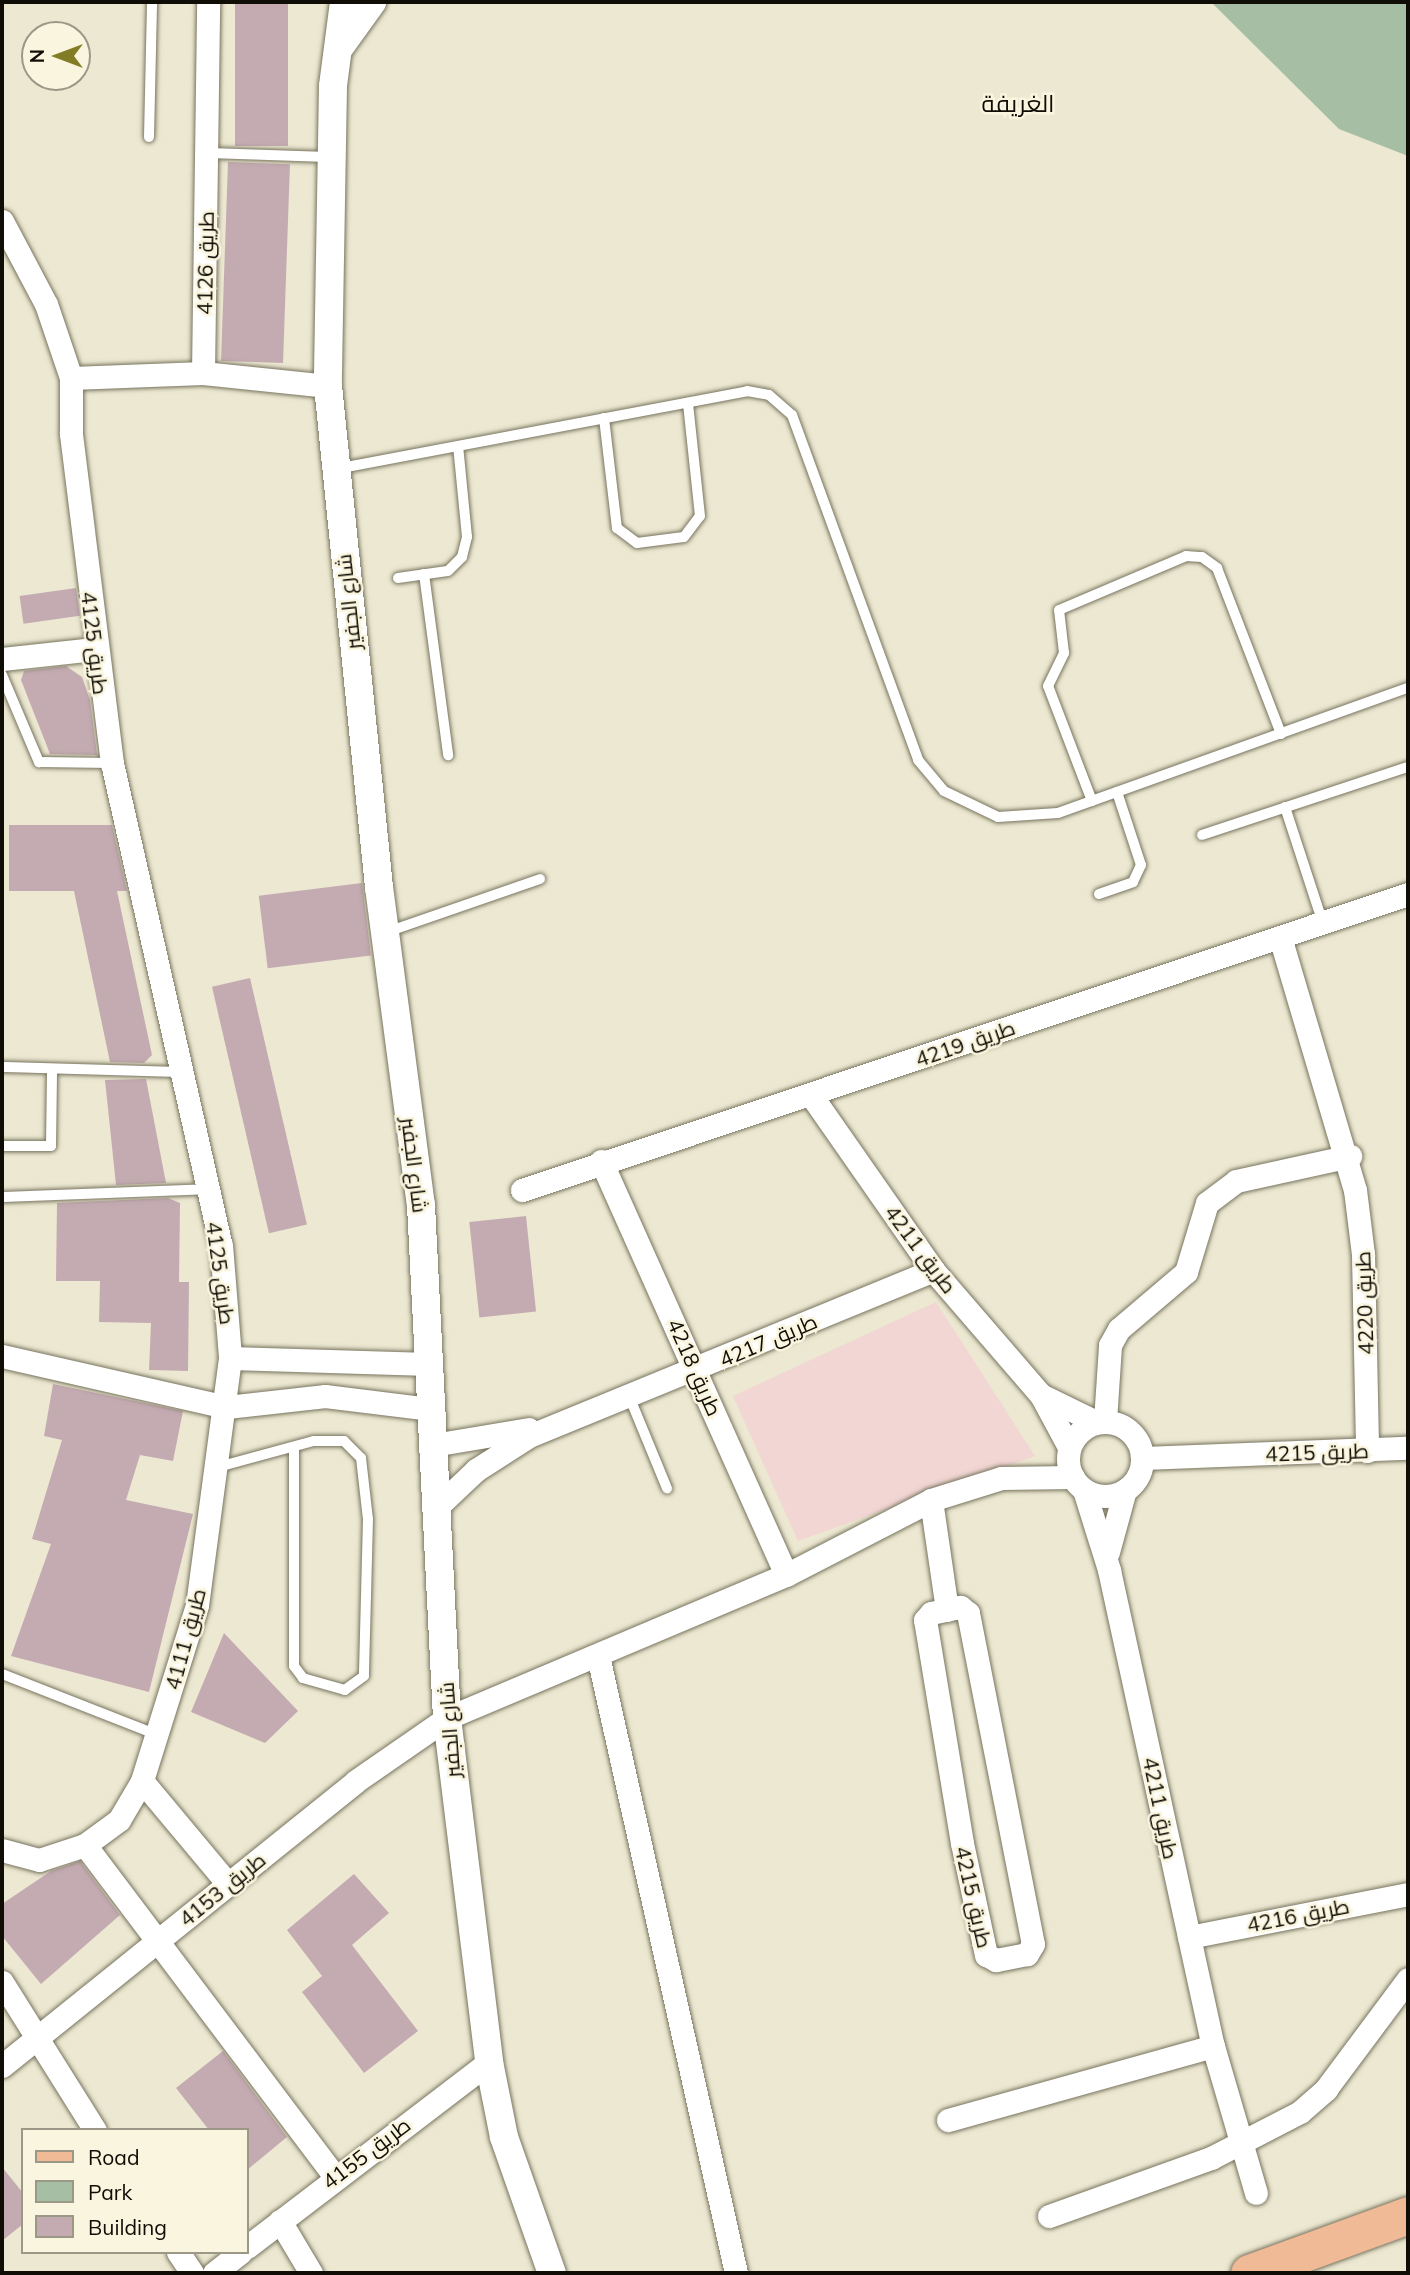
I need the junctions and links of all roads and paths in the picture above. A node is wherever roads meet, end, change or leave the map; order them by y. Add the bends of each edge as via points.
1 (152, 2) edge
2 (208, 2) edge
3 (344, 2) edge
4 (372, 2) edge
5 (339, 48) junction
6 (149, 137) dead end
7 (207, 153) junction
8 (331, 157) junction
9 (2, 221) edge
10 (203, 373) junction
11 (71, 377) junction
12 (328, 386) junction
13 (688, 403) junction
14 (604, 418) junction
15 (458, 446) junction
16 (335, 469) junction
17 (424, 574) junction
18 (398, 578) dead end
19 (94, 649) junction
20 (2, 659) edge
21 (2, 674) edge
22 (1408, 688) edge
23 (1281, 734) junction
24 (448, 755) dead end
25 (112, 763) junction
26 (1408, 766) edge
27 (1117, 792) junction
28 (1092, 801) junction
29 (1285, 807) junction
30 (1202, 835) dead end
31 (540, 879) dead end
32 (1099, 894) dead end
33 (1408, 894) edge
34 (1323, 923) junction
35 (385, 932) junction
36 (1280, 937) junction
37 (2, 1067) edge
38 (52, 1070) junction
39 (183, 1072) junction
40 (811, 1095) junction
41 (2, 1146) edge
42 (1350, 1156) junction
43 (601, 1161) junction
44 (207, 1189) junction
45 (522, 1190) dead end
46 (2, 1197) edge
47 (933, 1270) junction
48 (2, 1356) edge
49 (230, 1358) junction
50 (429, 1364) junction
51 (329, 1365) junction
52 (698, 1370) junction
53 (1041, 1395) junction
54 (326, 1396) junction
55 (629, 1396) junction
56 (227, 1407) junction
57 (431, 1409) junction
58 (562, 1420) junction
59 (1100, 1422) junction
60 (433, 1445) junction
61 (1069, 1447) junction
62 (294, 1448) junction
63 (1408, 1448) edge
64 (1367, 1451) junction
65 (1142, 1458) junction
66 (218, 1467) junction
67 (1078, 1483) junction
68 (667, 1488) dead end
69 (1125, 1490) junction
70 (932, 1500) junction
71 (437, 1507) junction
72 (1109, 1570) junction
73 (786, 1575) junction
74 (947, 1610) junction
75 (598, 1656) junction
76 (2, 1674) edge
77 (446, 1718) junction
78 (158, 1735) junction
79 (142, 1781) junction
80 (85, 1845) junction
81 (2, 1850) edge
82 (228, 1884) junction
83 (1408, 1894) edge
84 (1189, 1937) junction
85 (161, 1939) junction
86 (1408, 1979) edge
87 (2, 1982) edge
88 (34, 2039) junction
89 (1213, 2046) junction
90 (489, 2062) junction
91 (2, 2066) edge
92 (948, 2120) dead end
93 (94, 2128) edge
94 (1242, 2144) junction
95 (334, 2176) junction
96 (1256, 2193) dead end
97 (1408, 2215) edge
98 (1049, 2216) dead end
99 (280, 2221) junction
100 (248, 2247) edge
101 (179, 2254) edge
102 (238, 2254) edge
103 (192, 2273) edge
104 (214, 2273) edge
105 (311, 2273) edge
106 (552, 2273) edge
107 (736, 2273) edge
108 (1249, 2273) edge

1 - 6 lane
2 - 7 street, طريق 4126
3 - 5 street, شارع الجفير
4 - 5 street
5 - 8 street, شارع الجفير
7 - 8 lane
7 - 10 street, طريق 4126
8 - 12 street, شارع الجفير
9 - 11 street, طريق 4125 via 46,304
10 - 11 street
10 - 12 street
11 - 19 street, طريق 4125
12 - 16 street, شارع الجفير
13 - 14 lane
13 - 14 lane via 699,516 684,537 637,542 617,528
13 - 28 lane via 759,392 792,415 918,760 944,791 979,811 1018,819
14 - 15 lane
15 - 16 lane
15 - 17 lane via 465,547 448,571
16 - 35 street, شارع الجفير
17 - 18 lane
17 - 24 lane
19 - 20 street
19 - 25 street, طريق 4125
21 - 25 lane via 39,762
22 - 23 lane
23 - 27 lane
23 - 28 lane via 1217,568 1202,557 1186,556 1059,610 1064,653 1048,686
25 - 39 street, طريق 4125
26 - 29 lane
27 - 28 lane
27 - 32 lane via 1140,872 1133,882
29 - 30 lane
29 - 34 lane
31 - 35 lane
33 - 34 street, طريق 4219
34 - 36 street, طريق 4219
35 - 50 street, شارع الجفير via 421,1205
36 - 40 street, طريق 4219
36 - 42 street, طريق 4220
37 - 38 lane
38 - 39 lane
38 - 41 lane via 51,1146
39 - 44 street, طريق 4125
40 - 43 street, طريق 4219
40 - 47 street, طريق 4211
42 - 59 street via 1236,1181 1207,1203 1186,1272 1119,1329 1110,1345
42 - 64 street, طريق 4220 via 1363,1254
43 - 45 street, طريق 4219
43 - 52 street, طريق 4218
44 - 46 lane
44 - 49 street, طريق 4125 via 222,1256
47 - 52 street, طريق 4217
47 - 53 street, طريق 4211
48 - 56 street
49 - 51 street
49 - 56 street, طريق 4111
50 - 51 street
50 - 57 street, شارع الجفير
51 - 54 street
52 - 55 street, طريق 4217
52 - 73 street, طريق 4218
53 - 59 street, طريق 4211
53 - 61 street, طريق 4211
54 - 56 street
54 - 57 street
55 - 58 street, طريق 4217
55 - 68 lane
56 - 66 street, طريق 4111
57 - 60 street, شارع الجفير
58 - 60 street, طريق 4217
58 - 71 street, طريق 4217 via 498,1454
59 - 61 street
59 - 65 street via 1127,1428
60 - 71 street, شارع الجفير
61 - 67 street
62 - 62 lane via 344,1441 361,1458 368,1519 364,1676 345,1690 303,1678 294,1666
62 - 66 lane
63 - 64 street, طريق 4215
64 - 65 street, طريق 4215
65 - 69 street
66 - 78 street, طريق 4111 via 197,1605
67 - 69 street via 1105,1496
67 - 70 street via 1001,1478
67 - 72 street, طريق 4211
69 - 72 street, طريق 4211 via 1110,1536
70 - 73 street
70 - 74 street
71 - 77 street, شارع الجفير
72 - 84 street, طريق 4211
73 - 75 street
74 - 74 street, طريق 4215 via 925,1620 967,1870 986,1955 996,1960 1027,1954 1032,1940 968,1613
75 - 77 street
75 - 107 street
76 - 78 lane
77 - 82 street, طريق 4153
77 - 90 street, شارع الجفير
78 - 79 street, طريق 4111
79 - 80 street, طريق 4111 via 119,1820
79 - 82 street
80 - 81 street, طريق 4111 via 39,1860
80 - 85 street
82 - 85 street, طريق 4153
83 - 84 street, طريق 4216
84 - 89 street, طريق 4211
85 - 88 street, طريق 4153
85 - 95 street
86 - 94 street via 1314,2101
87 - 88 street
88 - 91 street, طريق 4153
88 - 93 street
89 - 92 street
89 - 94 street, طريق 4211
90 - 95 street, طريق 4155
90 - 106 street, شارع الجفير via 504,2137
94 - 96 street, طريق 4211
94 - 98 street
95 - 99 street, طريق 4155
97 - 108 main road
99 - 100 street, طريق 4155
99 - 105 street
101 - 103 street
102 - 104 street

